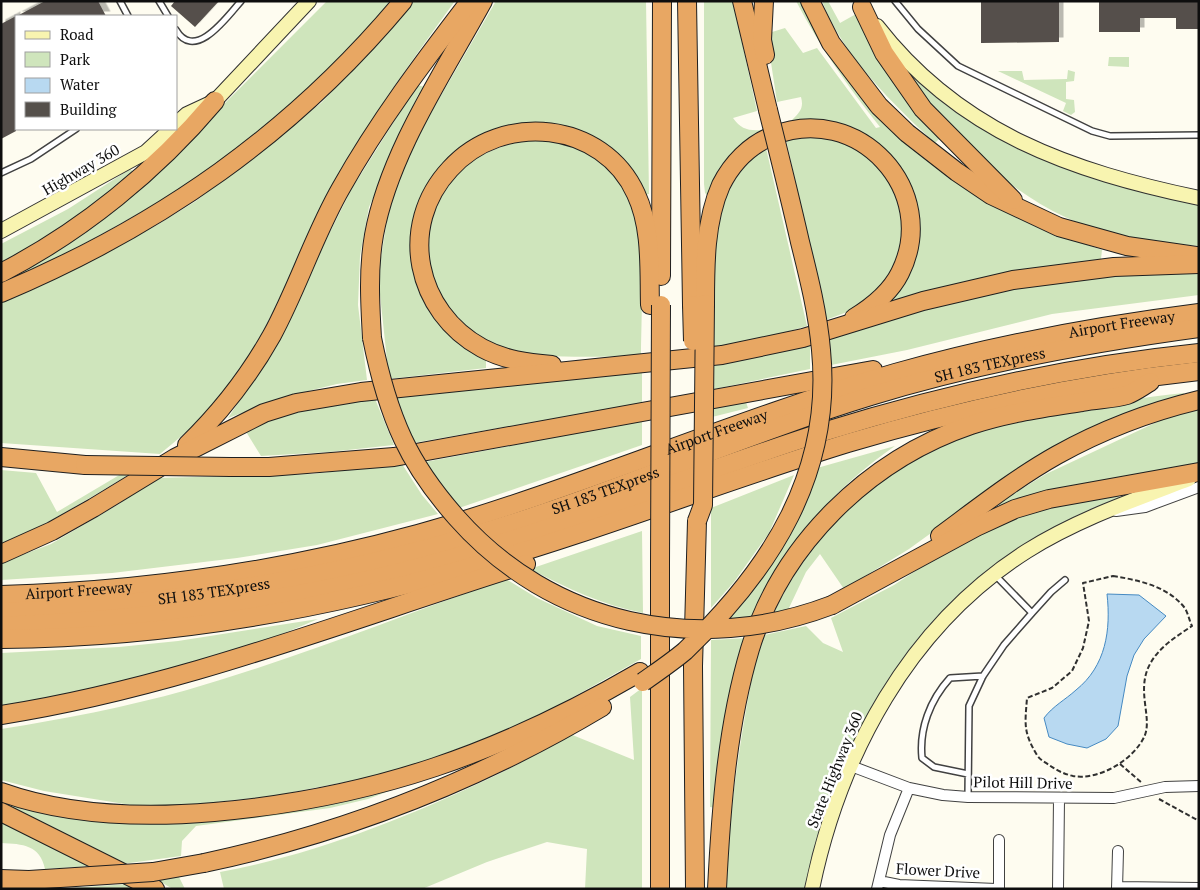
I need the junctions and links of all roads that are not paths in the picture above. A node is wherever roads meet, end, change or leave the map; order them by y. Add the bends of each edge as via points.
1 (120, 1) edge
2 (159, 1) edge
3 (241, 1) edge
4 (309, 1) edge
5 (403, 1) edge
6 (470, 1) edge
7 (483, 1) edge
8 (662, 1) edge
9 (687, 1) edge
10 (742, 1) edge
11 (764, 1) edge
12 (810, 1) edge
13 (895, 1) edge
14 (860, 4) edge
15 (127, 15) edge
16 (167, 15) edge
17 (178, 33) edge
18 (761, 82) junction
19 (215, 101) junction
20 (178, 122) edge
21 (74, 130) edge
22 (170, 130) edge
23 (1199, 136) edge
24 (1, 173) edge
25 (1199, 198) edge
26 (1028, 214) junction
27 (1, 231) edge
28 (1199, 256) edge
29 (1199, 264) edge
30 (1, 273) edge
31 (1, 293) edge
32 (655, 305) junction
33 (699, 305) junction
34 (1199, 313) edge
35 (837, 328) junction
36 (1199, 328) edge
37 (1199, 353) edge
38 (962, 356) junction
39 (600, 367) junction
40 (1199, 370) edge
41 (1158, 377) junction
42 (1199, 400) edge
43 (1, 457) edge
44 (174, 458) junction
45 (1, 463) edge
46 (54, 463) junction
47 (1199, 472) edge
48 (1199, 476) edge
49 (1199, 487) edge
50 (1098, 514) junction
51 (615, 522) junction
52 (1, 554) edge
53 (903, 566) junction
54 (995, 574) junction
55 (1065, 580) dead end
56 (1, 595) edge
57 (1, 612) edge
58 (1032, 612) junction
59 (1, 626) edge
60 (1, 639) edge
61 (983, 676) junction
62 (577, 714) junction
63 (1, 715) edge
64 (851, 766) junction
65 (968, 774) junction
66 (1199, 786) edge
67 (909, 788) junction
68 (1, 792) edge
69 (968, 797) junction
70 (1059, 799) junction
71 (1, 812) edge
72 (999, 840) dead end
73 (1118, 850) dead end
74 (1, 878) edge
75 (878, 885) edge
76 (1117, 888) edge
77 (1199, 888) edge
78 (155, 889) edge
79 (660, 889) edge
80 (695, 889) edge
81 (717, 889) edge
82 (812, 889) edge
83 (996, 889) edge
84 (1000, 889) edge
85 (1058, 889) edge

1 - 15 lane
2 - 16 lane
3 - 17 lane via 203,40 188,42
4 - 19 main road
5 - 31 highway via 331,81 235,162 196,190 110,240
6 - 44 highway via 425,60 345,181 273,333 252,368 211,421
7 - 53 highway, bridge via 408,136 389,180 374,235 369,293 372,338 389,406 403,440 443,502 469,532 526,578 590,610 662,628 738,629 774,624 832,605
8 - 32 highway
9 - 33 highway
10 - 18 highway
11 - 18 highway via 762,40 766,59
12 - 26 highway via 831,43 886,113 957,172
13 - 23 lane via 918,29 958,66 1092,131 1110,136
14 - 25 main road via 893,47 923,78 955,104 993,127 1071,164
14 - 26 highway via 884,53 923,110
18 - 62 highway, bridge via 820,333 823,367 820,414 805,480 776,543 743,589 684,652 643,682
19 - 20 main road via 187,114
19 - 30 highway via 139,178 101,209 69,233
21 - 24 lane via 31,159
22 - 27 main road, Highway 360 via 146,152
26 - 28 highway via 1059,227 1127,246
29 - 35 highway via 1114,266 1013,280 923,301
32 - 39 highway via 647,232 638,196 622,170 599,148 566,134 523,131 498,136 484,143 448,170 428,204 420,241 423,279 435,306 462,335 504,358
32 - 79 highway, bridge via 660,390
33 - 35 highway via 713,207 733,167 757,142 777,134 794,129 830,129 865,143 892,170 902,188 910,222 907,256 890,288 875,304
33 - 80 highway, bridge via 693,666
34 - 38 highway, Airport Freeway via 1079,331
35 - 39 highway via 722,355
36 - 57 highway, SH 183 TEXpress via 1053,350 911,384 795,421 540,514 357,566 296,580 192,596 93,607
37 - 59 highway, SH 183 TEXpress via 1054,374 933,401 822,433 638,497 409,570 321,590 186,612
38 - 46 highway, bridge via 394,457 231,467
38 - 56 highway, Airport Freeway via 852,386 516,504 389,541 286,564 202,578
39 - 44 highway via 327,396 264,413
40 - 41 highway
41 - 51 highway via 1016,400 895,430
41 - 81 highway via 1128,394 1022,411 953,432 887,467 855,490 831,513 782,576 750,648 732,737
42 - 53 highway via 1132,420 1056,456 923,548
43 - 46 highway
44 - 52 highway via 85,513
45 - 46 highway
47 - 53 highway via 1030,504 976,527
48 - 50 main road, State Highway 360
49 - 50 street via 1145,507
50 - 54 main road, State Highway 360 via 1027,551
51 - 60 highway via 469,568 310,606 143,630
51 - 63 highway via 535,561 280,645 68,704
54 - 58 lane
54 - 64 main road, State Highway 360 via 938,626 903,669 872,719
55 - 58 lane
58 - 61 lane
61 - 65 lane via 969,706
61 - 65 lane via 950,678 936,694 920,739 922,758 934,767
62 - 68 highway via 431,770 286,804 144,815 60,807
62 - 74 highway, bridge via 503,761 409,803 303,840 153,872 29,880
64 - 67 street, Pilot Hill Drive
64 - 82 main road, State Highway 360 via 828,826
65 - 69 lane
66 - 70 street, Pilot Hill Drive via 1165,787 1114,798
67 - 69 street, Pilot Hill Drive
67 - 75 street via 890,835
69 - 70 street, Pilot Hill Drive
70 - 85 street
71 - 78 highway
72 - 84 street
73 - 76 street
75 - 83 street, Flower Drive
76 - 77 street

